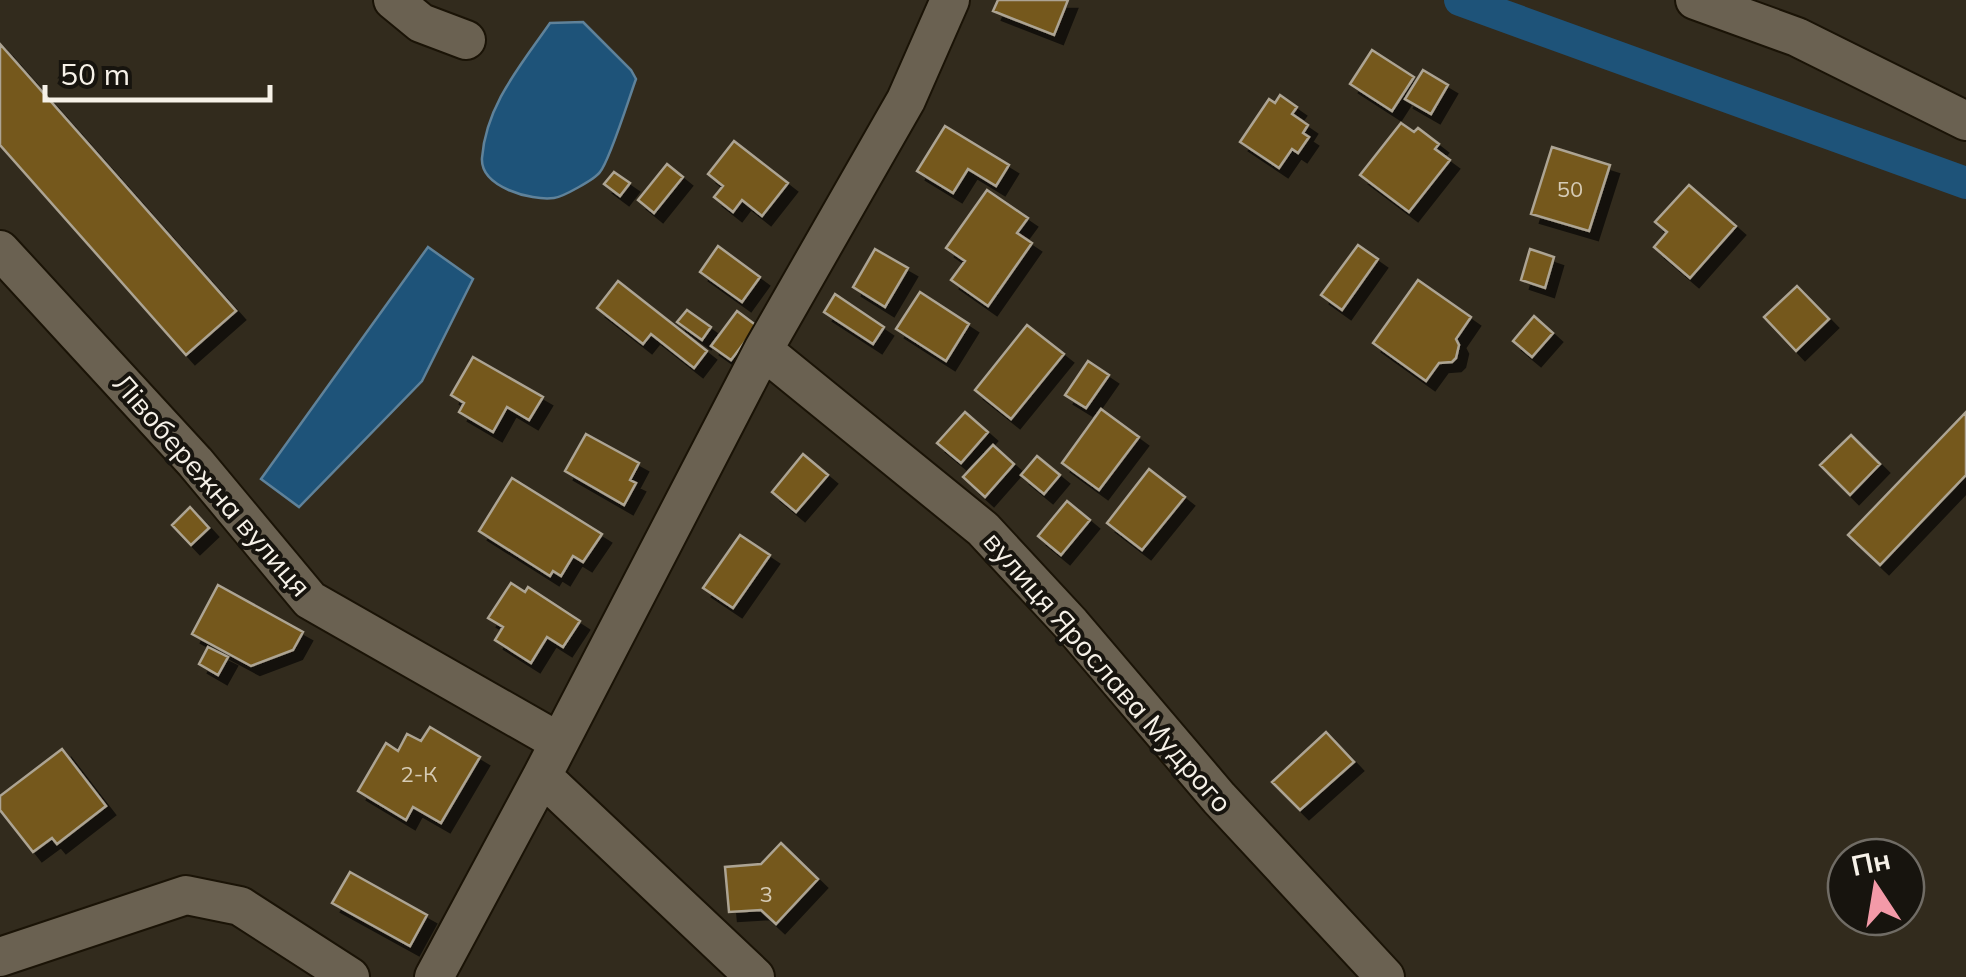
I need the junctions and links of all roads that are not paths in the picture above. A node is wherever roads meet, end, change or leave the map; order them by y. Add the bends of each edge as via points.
1 (393, 0) edge
2 (950, 0) edge
3 (1696, 0) edge
4 (466, 40) dead end
5 (1966, 121) edge
6 (0, 250) edge
7 (763, 350) junction
8 (559, 742) junction
9 (542, 776) junction
10 (0, 957) edge
11 (350, 977) edge
12 (434, 977) edge
13 (755, 977) edge
14 (1386, 977) edge

1 - 4 street via 421,23
2 - 7 street via 906,100
3 - 5 street via 1797,37
6 - 8 street, Лівобережна вулиця via 195,462 310,600
7 - 8 street
7 - 14 street, вулиця Ярослава Мудрого via 983,529
8 - 9 street
9 - 12 street
9 - 13 street
10 - 11 street via 186,895 240,906

